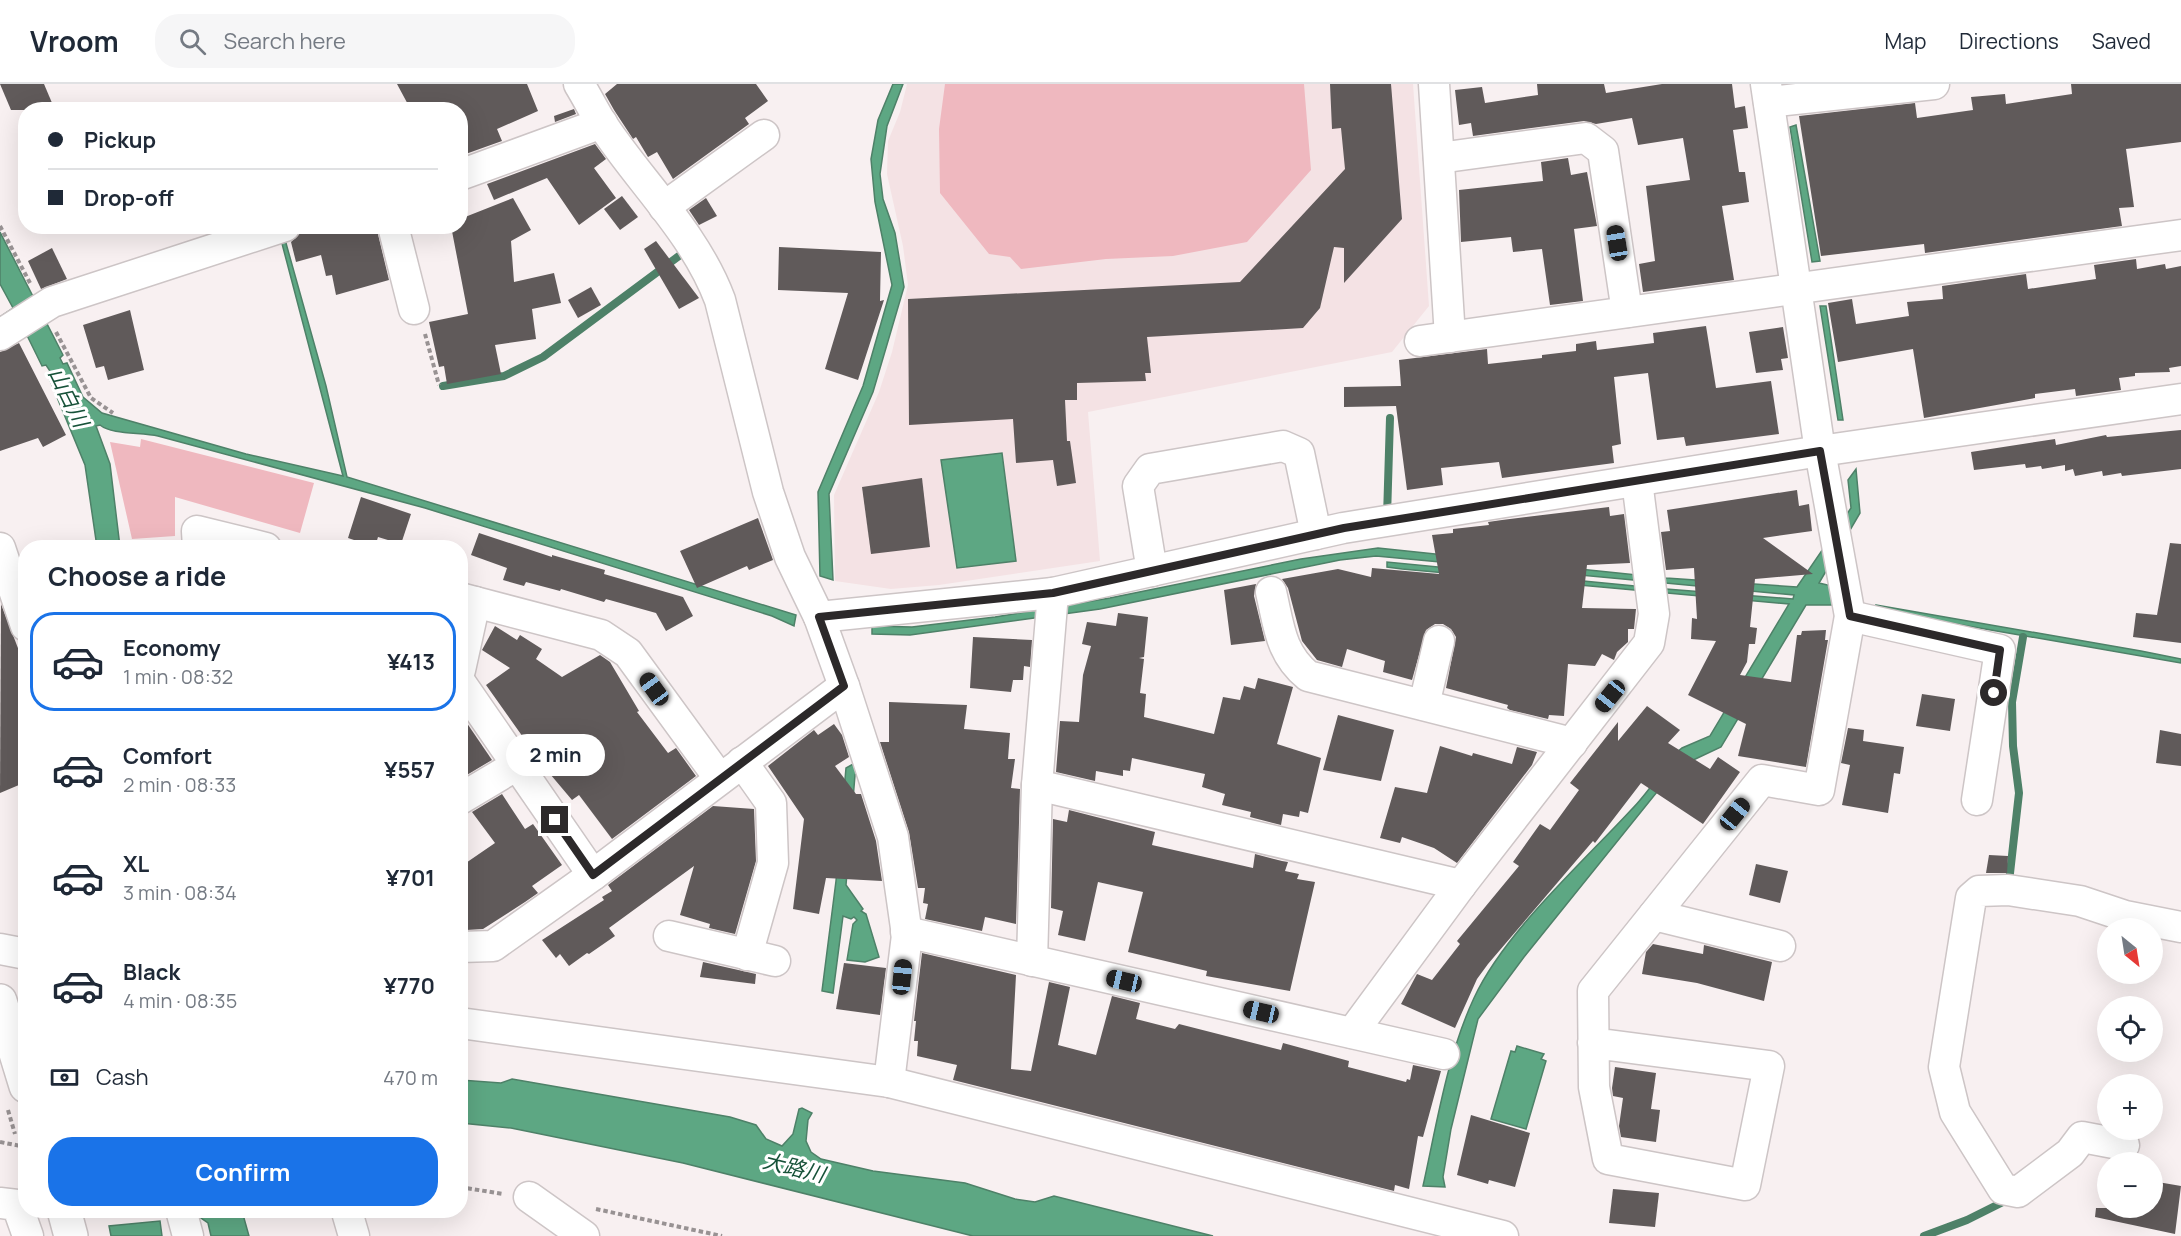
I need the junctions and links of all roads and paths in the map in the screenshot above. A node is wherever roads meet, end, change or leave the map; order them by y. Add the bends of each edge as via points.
1 (579, 84) edge
2 (1434, 84) edge
3 (1934, 84) edge
4 (1767, 93) edge
5 (602, 123) junction
6 (764, 135) dead end
7 (1439, 158) junction
8 (468, 172) edge
9 (664, 207) junction
10 (260, 234) edge
11 (395, 234) edge
12 (2181, 235) edge
13 (1795, 289) junction
14 (414, 309) joint
15 (1628, 312) junction
16 (0, 335) edge
17 (1450, 337) junction
18 (1420, 341) dead end
19 (439, 385) dead end
20 (2181, 399) edge
21 (1820, 451) junction
22 (1637, 481) junction
23 (1316, 534) junction
24 (198, 540) edge
25 (234, 540) edge
26 (0, 548) edge
27 (1152, 571) junction
28 (1271, 592) dead end
29 (1053, 593) junction
30 (468, 600) edge
31 (18, 602) edge
32 (1850, 616) junction
33 (819, 617) junction
34 (1438, 641) dead end
35 (844, 686) junction
36 (468, 694) edge
37 (1424, 705) junction
38 (1572, 743) junction
39 (517, 765) junction
40 (731, 770) junction
41 (1037, 785) junction
42 (468, 795) edge
43 (1977, 800) dead end
44 (593, 875) junction
45 (1461, 885) junction
46 (1654, 915) junction
47 (2181, 927) edge
48 (906, 932) junction
49 (669, 936) dead end
50 (1780, 946) dead end
51 (468, 947) edge
52 (0, 949) edge
53 (18, 952) edge
54 (1032, 961) junction
55 (0, 1000) edge
56 (468, 1024) edge
57 (1352, 1033) junction
58 (1593, 1042) junction
59 (1444, 1054) dead end
60 (18, 1060) edge
61 (890, 1082) junction
62 (0, 1142) edge
63 (18, 1145) edge
64 (2124, 1145) dead end
65 (530, 1197) dead end
66 (0, 1203) edge
67 (18, 1208) edge
68 (21, 1218) edge
69 (66, 1218) edge
70 (183, 1218) edge
71 (27, 1236) edge
72 (71, 1236) edge
73 (188, 1236) edge
74 (584, 1236) edge
75 (1503, 1236) edge

1 - 5 street
2 - 7 street
3 - 4 street
4 - 13 street
5 - 8 street
5 - 9 street
6 - 9 street
7 - 15 street via 1586,138 1603,151
7 - 17 street
9 - 33 street via 705,267 720,300 768,492 790,557
10 - 16 street via 52,302
11 - 14 street
12 - 13 street
13 - 15 street
13 - 21 street
14 - 19 path via 419,310
15 - 17 street
17 - 18 street
20 - 21 street
21 - 22 street
21 - 32 street
22 - 23 street
22 - 38 street via 1653,628 1649,644 1636,664
23 - 27 street
23 - 27 street via 1299,453 1283,446 1150,469 1138,486
24 - 25 street via 197,531
26 - 31 street
27 - 29 street
28 - 37 street via 1284,647 1294,664 1308,676
29 - 33 street
29 - 41 street
30 - 40 street via 601,635 628,653
32 - 43 street via 2000,650
32 - 46 street via 1819,790 1762,780
33 - 35 street
34 - 37 street
35 - 40 street
35 - 48 street via 893,837
36 - 39 street
37 - 38 street
38 - 45 street
39 - 42 street
39 - 44 street
40 - 44 street
40 - 49 street via 771,803 773,863 761,958
41 - 45 street
41 - 54 street
44 - 51 street via 493,946
45 - 57 street
46 - 50 street
46 - 58 street via 1593,991
47 - 64 street via 2125,916 2080,901 2008,890 1979,891 1971,898 1944,1067 1955,1112 2003,1189 2018,1192 2070,1153 2082,1137
48 - 54 street
48 - 61 street
52 - 53 street
54 - 57 street
55 - 60 main road
56 - 61 street
57 - 59 street
58 - 58 street via 1594,1087 1608,1159 1745,1185 1770,1066
61 - 75 street
62 - 63 path
65 - 74 street
66 - 67 street
68 - 71 street
69 - 72 main road
70 - 73 street

